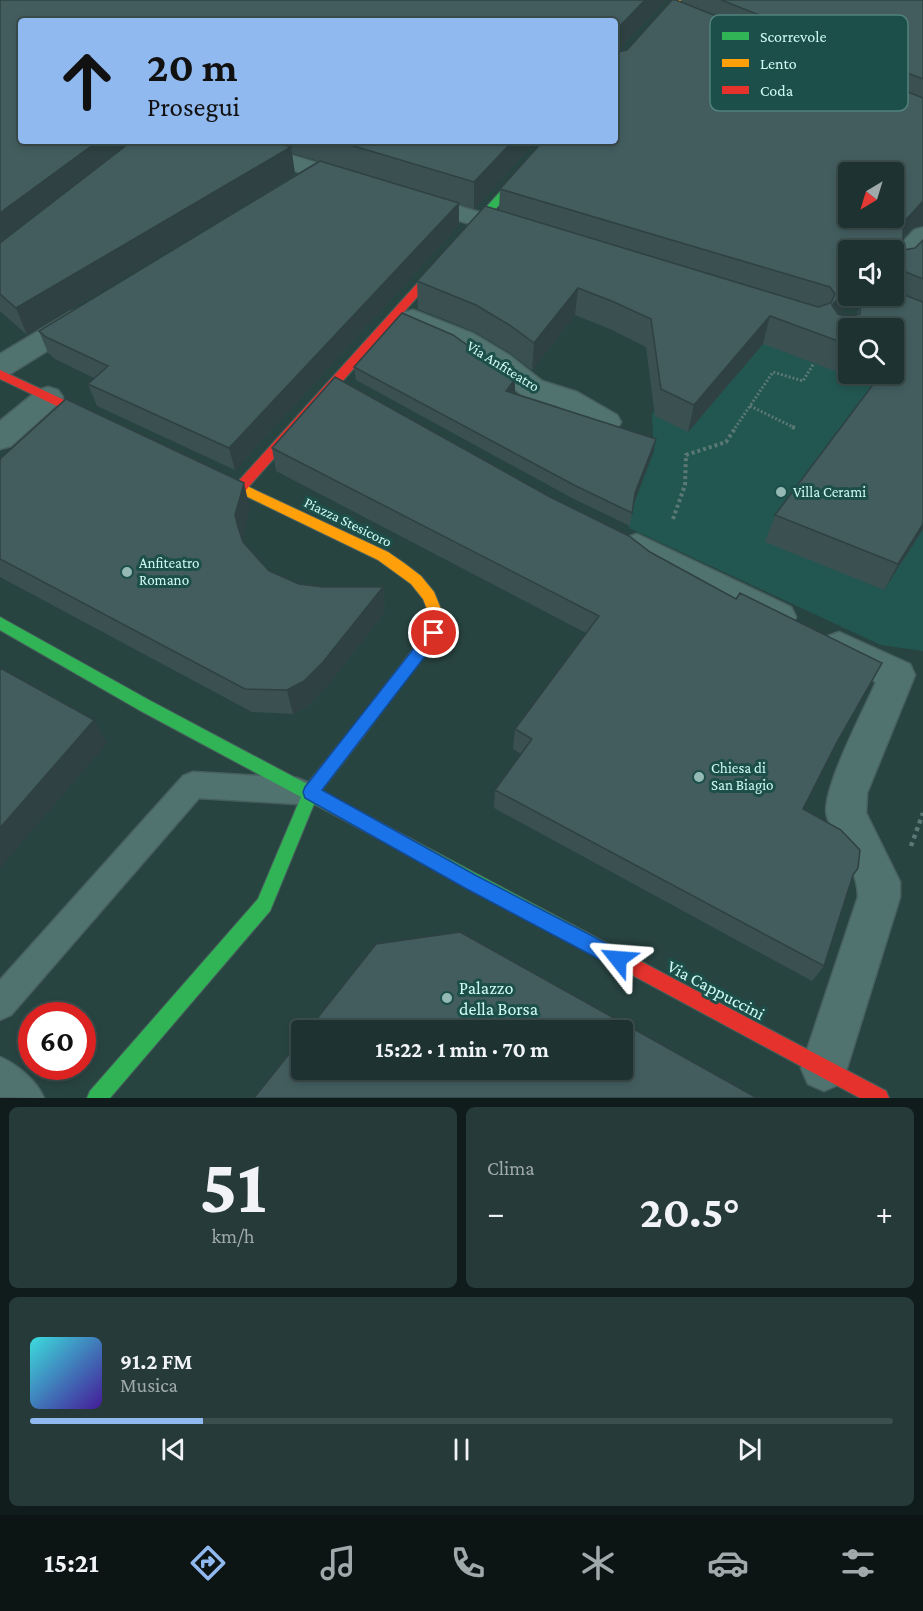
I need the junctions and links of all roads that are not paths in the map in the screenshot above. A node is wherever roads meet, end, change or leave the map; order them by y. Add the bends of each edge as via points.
1 (671, 7) edge
2 (687, 22) edge
3 (618, 67) edge
4 (230, 144) edge
5 (548, 144) edge
6 (320, 171) junction
7 (289, 190) edge
8 (481, 220) junction
9 (923, 235) edge
10 (537, 238) edge
11 (904, 257) edge
12 (871, 306) edge
13 (97, 308) edge
14 (398, 312) junction
15 (923, 322) edge
16 (0, 367) edge
17 (0, 374) edge
18 (48, 396) junction
19 (606, 422) edge
20 (112, 427) edge
21 (0, 438) edge
22 (197, 468) edge
23 (240, 488) junction
24 (613, 535) edge
25 (0, 623) edge
26 (311, 792) junction
27 (0, 1004) edge
28 (824, 1068) junction
29 (0, 1074) edge
30 (27, 1098) edge
31 (97, 1098) edge
32 (879, 1098) edge

1 - 2 street
1 - 3 main road
4 - 6 street
5 - 8 main road
6 - 7 street
6 - 8 street
8 - 10 street
8 - 14 main road
9 - 11 street
12 - 15 street
13 - 16 street
14 - 19 street, Via Anfiteatro via 464,340 532,388 567,399
14 - 23 main road via 346,389
17 - 18 main road
18 - 20 main road
18 - 21 street
22 - 23 main road, Piazza Stesicoro
23 - 26 main road, Piazza Stesicoro via 383,556 425,591 436,613 434,633
24 - 28 street via 897,675 847,793 846,814 879,882 879,897
25 - 26 main road via 144,705
26 - 27 lane via 193,785
26 - 28 main road, Via Cappuccini via 471,882
26 - 31 main road, Piazza Stesicoro via 264,905
28 - 32 main road, Via Cappuccini
29 - 30 lane

